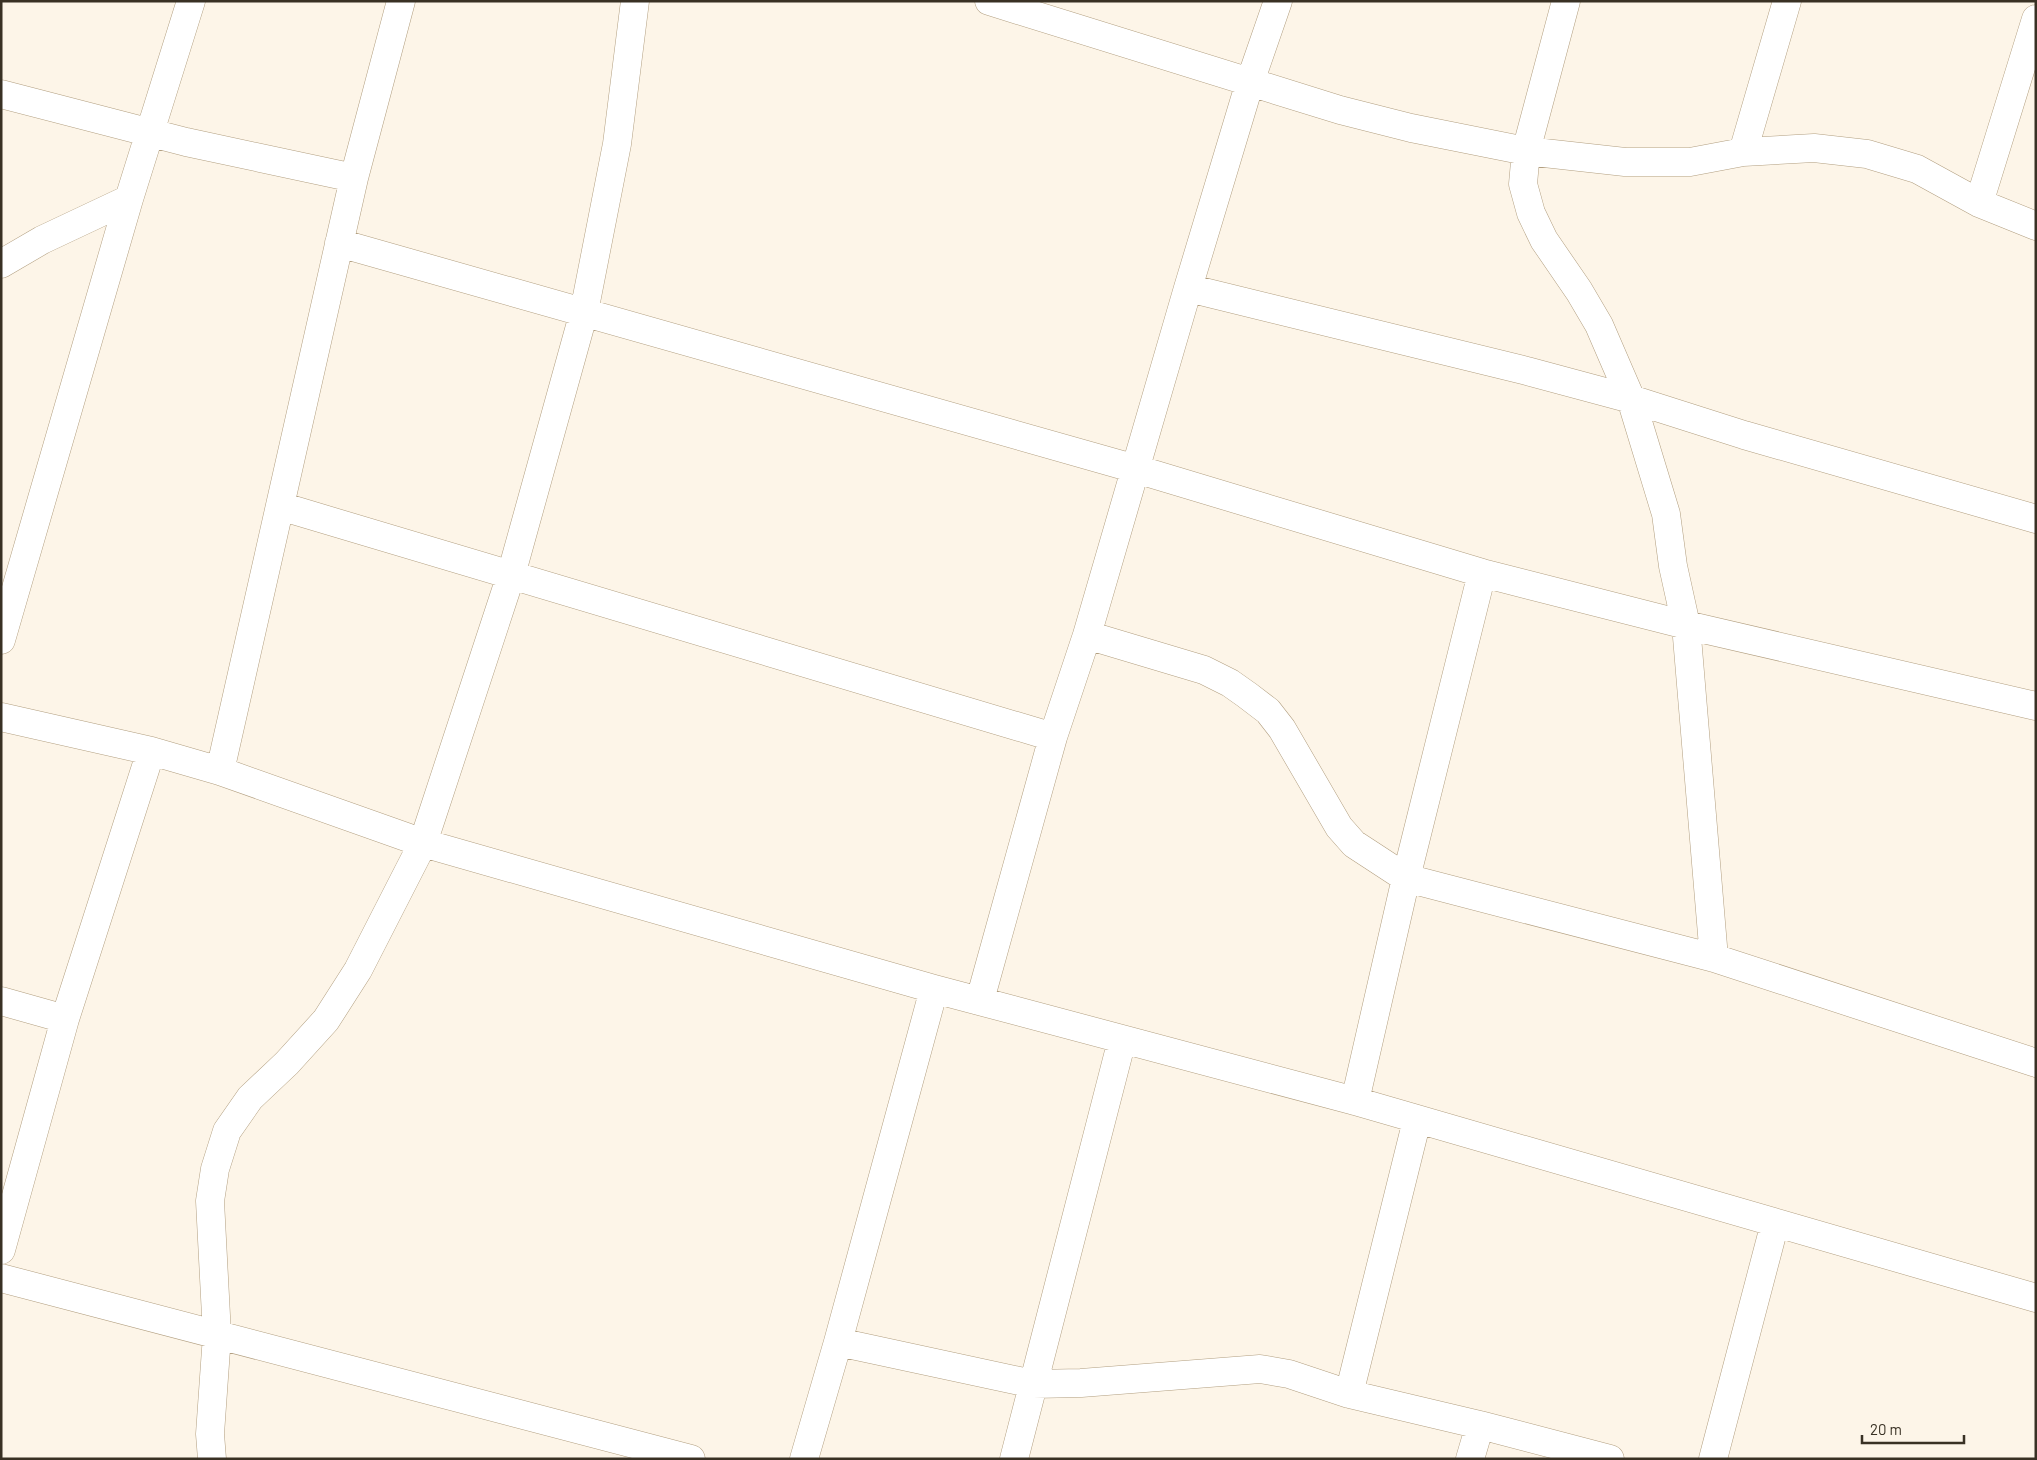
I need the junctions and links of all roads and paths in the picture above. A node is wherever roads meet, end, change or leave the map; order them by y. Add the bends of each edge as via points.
1 (191, 1) edge
2 (402, 1) edge
3 (636, 1) edge
4 (989, 1) edge
5 (1278, 1) edge
6 (1566, 1) edge
7 (1788, 1) edge
8 (2036, 19) edge
9 (1250, 82) junction
10 (1, 94) edge
11 (150, 133) junction
12 (1526, 151) junction
13 (1743, 152) junction
14 (354, 178) junction
15 (129, 199) junction
16 (1978, 203) junction
17 (2036, 226) edge
18 (339, 243) junction
19 (1, 264) edge
20 (1188, 288) junction
21 (584, 312) junction
22 (1631, 399) junction
23 (1136, 469) junction
24 (280, 506) junction
25 (2036, 519) edge
26 (1482, 573) junction
27 (512, 575) junction
28 (1686, 625) junction
29 (1087, 635) junction
30 (1, 640) edge
31 (2036, 706) edge
32 (1, 717) edge
33 (1053, 737) junction
34 (151, 751) junction
35 (220, 771) junction
36 (423, 843) junction
37 (1406, 878) junction
38 (1714, 958) junction
39 (934, 989) junction
40 (1, 1000) edge
41 (980, 1000) junction
42 (66, 1019) junction
43 (1122, 1040) junction
44 (2036, 1063) edge
45 (1355, 1101) junction
46 (1417, 1120) junction
47 (1775, 1223) junction
48 (1, 1250) edge
49 (1, 1278) edge
50 (2036, 1298) edge
51 (217, 1335) junction
52 (838, 1342) junction
53 (1033, 1384) junction
54 (1349, 1394) junction
55 (1480, 1424) junction
56 (212, 1459) edge
57 (691, 1459) edge
58 (804, 1459) edge
59 (1014, 1459) edge
60 (1470, 1459) edge
61 (1610, 1459) edge
62 (1713, 1459) edge

1 - 11 street
2 - 14 street
3 - 21 street via 617,144
4 - 9 street
5 - 9 street
6 - 12 street
7 - 13 street
8 - 16 street
9 - 12 street via 1411,128
9 - 20 street
10 - 11 street
11 - 14 street
11 - 15 street
12 - 13 street via 1625,162 1690,162
12 - 22 street via 1523,184 1531,212 1544,240 1599,325
13 - 16 street via 1814,148 1867,154 1917,169
14 - 18 street
15 - 19 street via 42,240
15 - 30 street
16 - 17 street
18 - 21 street
18 - 24 street
20 - 22 street
20 - 23 street
21 - 23 street
21 - 27 street
22 - 25 street
22 - 28 street via 1666,514
23 - 26 street
23 - 29 street
24 - 27 street
24 - 35 street
26 - 28 street
26 - 37 street
27 - 33 street
27 - 36 street
28 - 31 street
28 - 38 street
29 - 33 street
29 - 37 street via 1204,670 1247,695 1268,711 1282,728 1339,827 1354,844
32 - 34 street
33 - 41 street
34 - 35 street
34 - 42 street
35 - 36 street
36 - 39 street
36 - 51 street via 358,970 326,1020 250,1098 227,1131 215,1169 210,1201
37 - 38 street
37 - 45 street
38 - 44 street
39 - 41 street
39 - 52 street
40 - 42 street
41 - 43 street
42 - 48 street
43 - 45 street
43 - 53 street
45 - 46 street
46 - 47 street
46 - 54 street
47 - 50 street
47 - 62 street
49 - 51 street
51 - 56 street via 210,1434
51 - 57 street
52 - 53 street
52 - 58 street
53 - 54 street via 1260,1369 1288,1374
53 - 59 street
54 - 55 street
55 - 60 street
55 - 61 street

